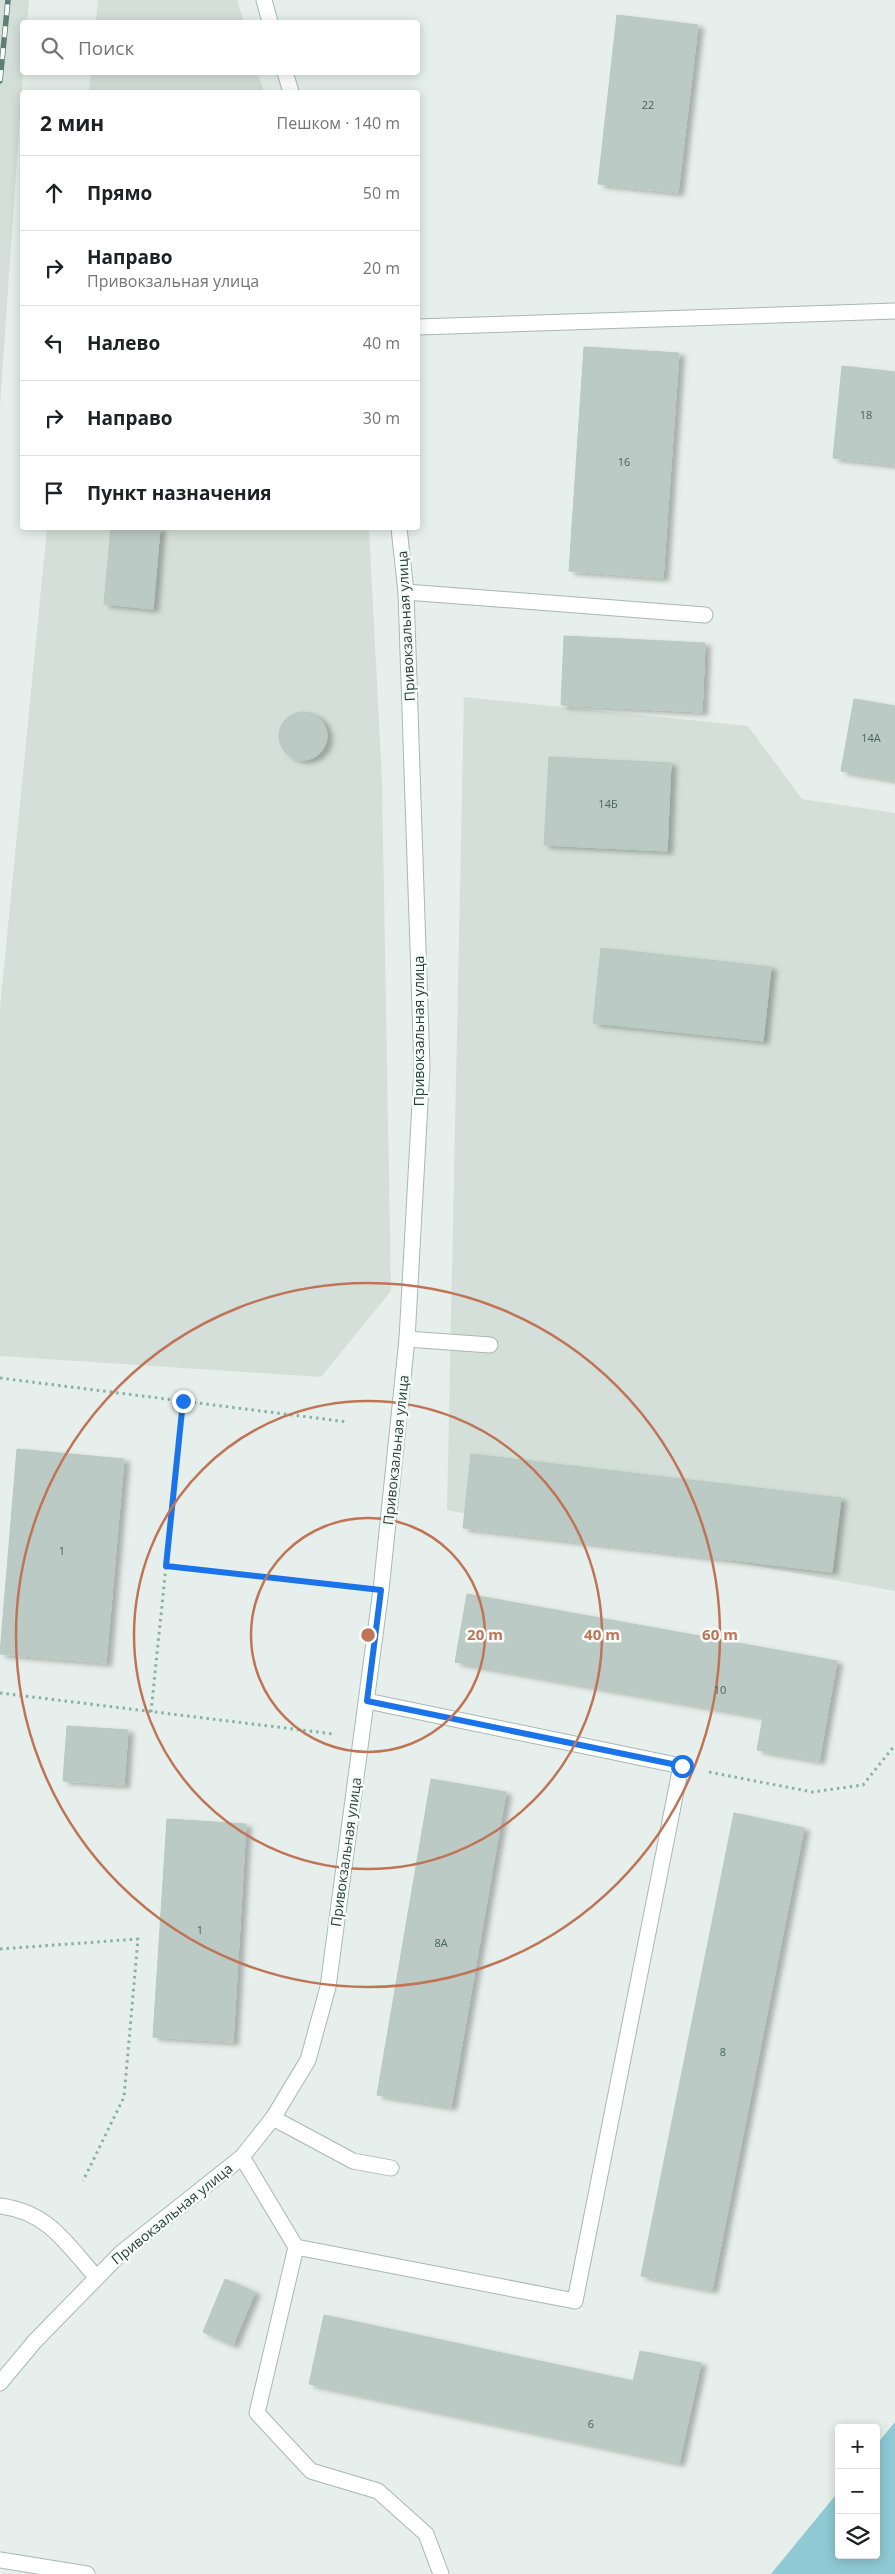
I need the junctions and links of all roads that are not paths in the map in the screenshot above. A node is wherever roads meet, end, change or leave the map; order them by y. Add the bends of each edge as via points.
1 (264, 0) edge
2 (269, 20) edge
3 (286, 75) edge
4 (290, 90) edge
5 (895, 311) edge
6 (420, 327) edge
7 (399, 530) edge
8 (406, 592) junction
9 (705, 615) dead end
10 (407, 1339) junction
11 (490, 1345) dead end
12 (367, 1701) junction
13 (274, 2118) junction
14 (242, 2157) junction
15 (391, 2168) dead end
16 (0, 2206) edge
17 (296, 2247) junction
18 (96, 2277) junction
19 (0, 2383) edge
20 (0, 2560) edge
21 (87, 2574) edge
22 (441, 2574) edge

1 - 2 main road
3 - 4 main road
5 - 6 main road
7 - 8 main road, Привокзальная улица
8 - 9 main road
8 - 10 main road, Привокзальная улица via 422,1067
10 - 11 main road
10 - 12 main road, Привокзальная улица
12 - 13 main road, Привокзальная улица via 328,1987 308,2060
12 - 17 main road via 682,1766 575,2301
13 - 14 main road, Привокзальная улица
13 - 15 main road via 353,2161
14 - 17 main road
14 - 18 main road, Привокзальная улица via 121,2253
16 - 18 main road via 21,2209 52,2227
17 - 22 main road via 258,2413 311,2470 378,2491 426,2534
18 - 19 main road, Привокзальная улица
20 - 21 main road

